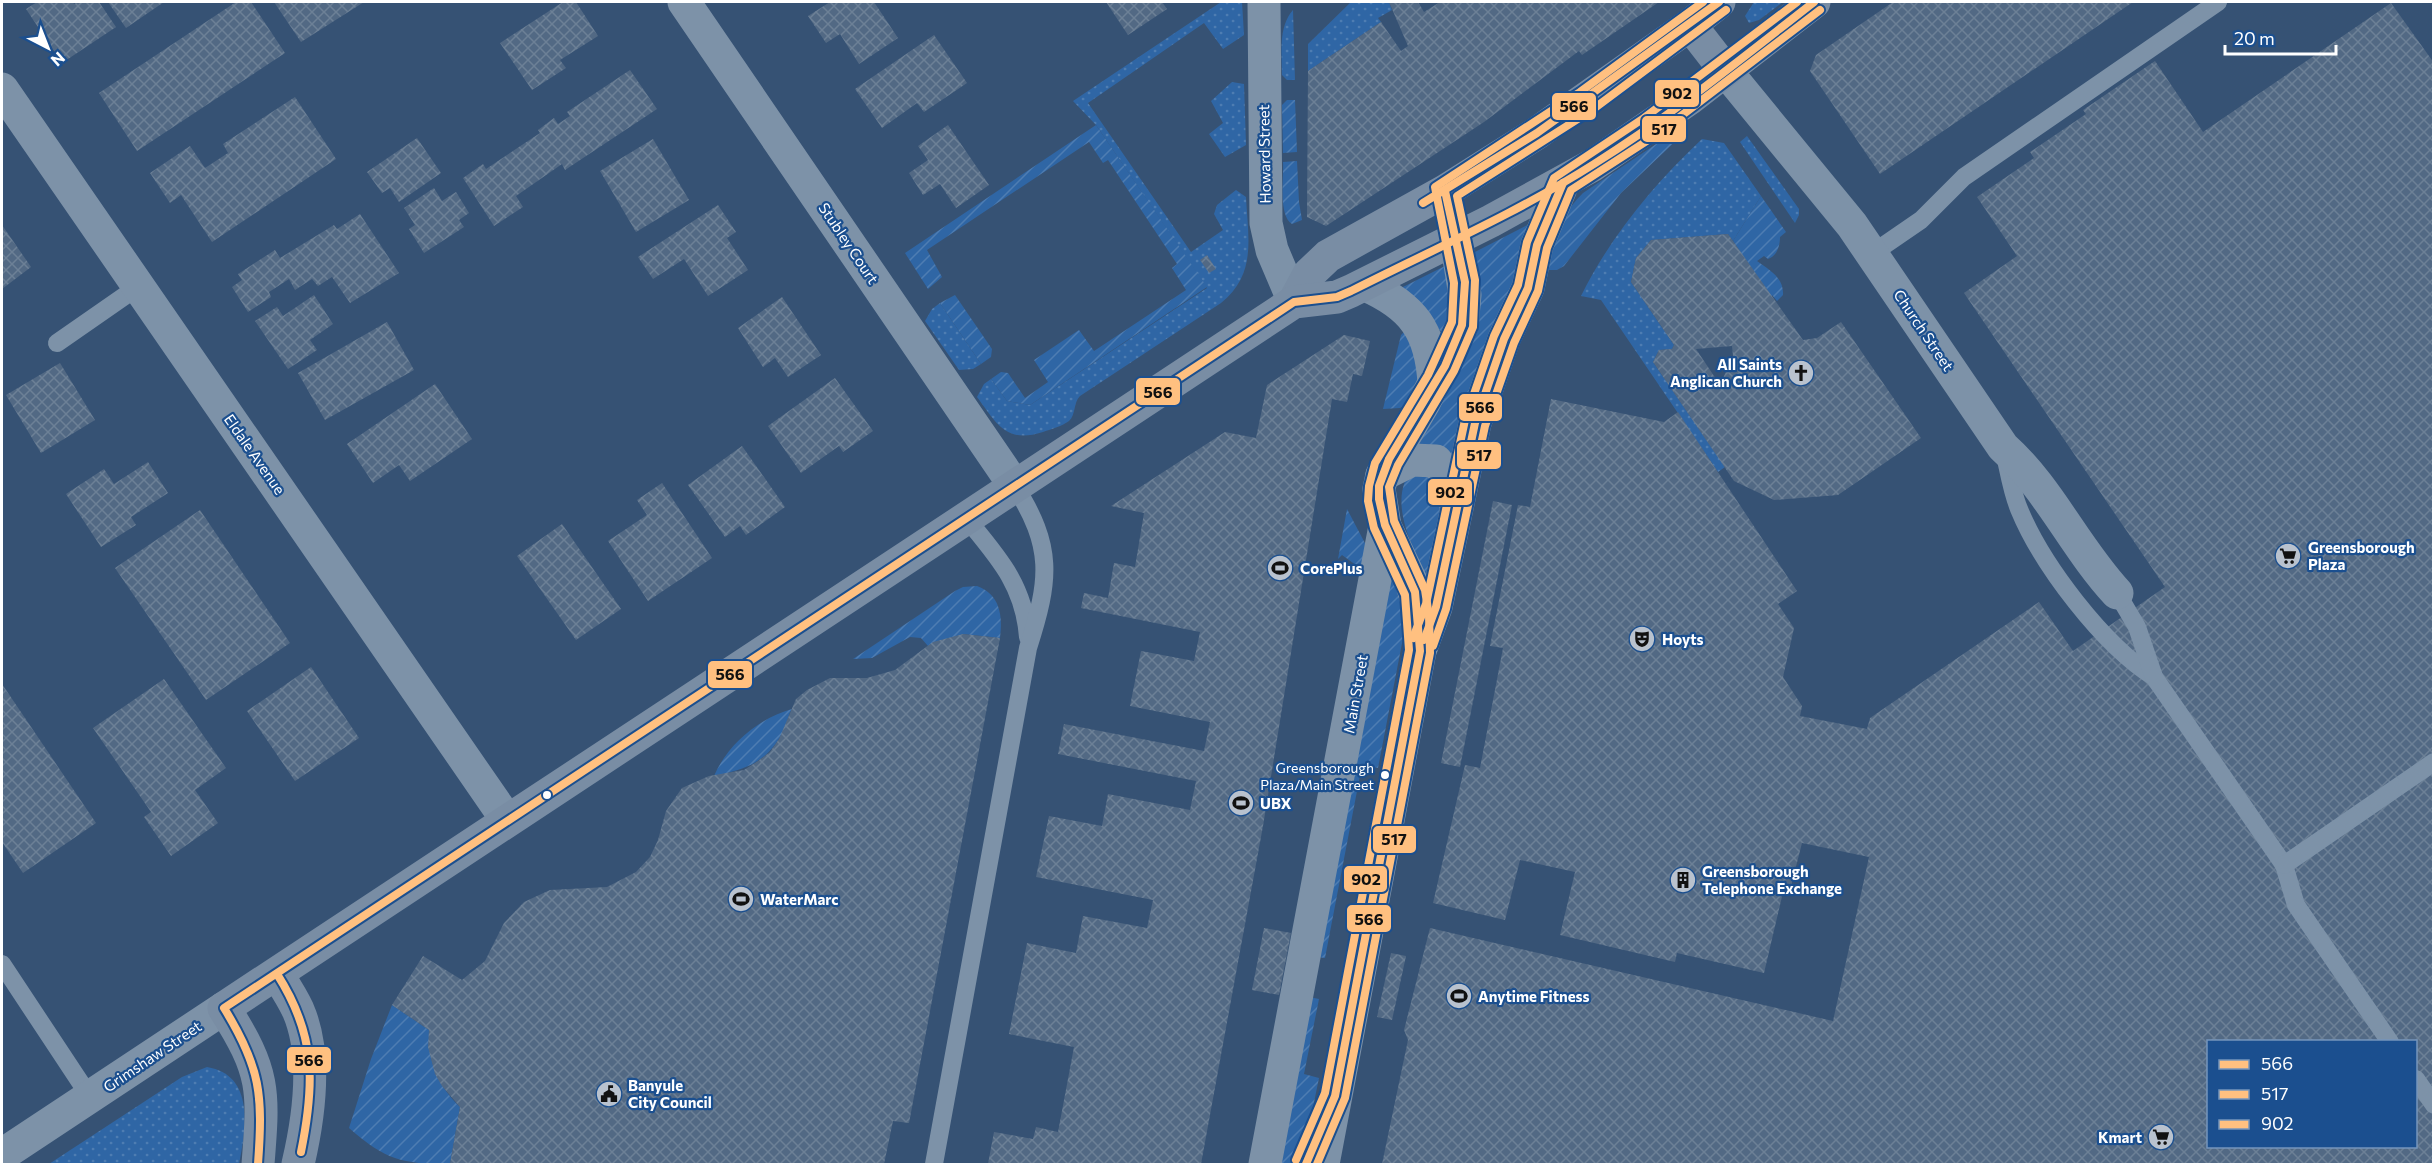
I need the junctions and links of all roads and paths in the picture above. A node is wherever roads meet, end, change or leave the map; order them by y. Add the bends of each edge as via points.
1 (684, 2) edge
2 (1264, 2) edge
3 (1719, 2) edge
4 (1814, 2) edge
5 (2218, 2) edge
6 (1690, 25) junction
7 (1725, 70) junction
8 (2, 89) edge
9 (1563, 183) junction
10 (1445, 191) junction
11 (1456, 240) junction
12 (1873, 254) junction
13 (1365, 285) junction
14 (139, 286) junction
15 (1294, 302) junction
16 (57, 344) dead end
17 (1434, 383) junction
18 (2003, 447) junction
19 (1382, 475) junction
20 (1014, 485) junction
21 (1456, 506) junction
22 (965, 517) junction
23 (1385, 525) junction
24 (2116, 593) joint
25 (1028, 648) junction
26 (1420, 651) junction
27 (2154, 677) junction
28 (2433, 762) edge
29 (507, 820) junction
30 (2284, 865) junction
31 (2, 964) edge
32 (277, 974) junction
33 (224, 1008) junction
34 (2389, 1040) edge
35 (2417, 1082) edge
36 (1335, 1096) junction
37 (90, 1097) junction
38 (2433, 1105) edge
39 (2, 1155) edge
40 (258, 1164) edge
41 (298, 1164) edge
42 (934, 1164) edge
43 (1265, 1164) edge
44 (1306, 1164) edge
45 (1323, 1164) edge

1 - 20 street, Stubley Court
2 - 15 street, Howard Street via 1266,223 1272,250
3 - 6 main road, Grimshaw Street
4 - 7 main road, Grimshaw Street
5 - 12 lane via 1964,177 1921,220
6 - 7 main road
6 - 10 main road, Grimshaw Street via 1537,133
7 - 9 main road, Grimshaw Street via 1650,127
7 - 12 street, Church Street
8 - 14 street, Eldale Avenue
9 - 11 main road, Grimshaw Street
9 - 21 street via 1537,245 1528,288 1485,390
10 - 11 main road
10 - 15 main road, Grimshaw Street via 1328,256 1309,274
11 - 13 main road, Grimshaw Street
11 - 17 street, Main Street via 1465,312 1459,334
12 - 18 street, Church Street
13 - 15 main road, Grimshaw Street via 1337,297
13 - 17 street via 1399,303 1418,324 1430,350
14 - 16 lane
14 - 29 street, Eldale Avenue
15 - 20 main road, Grimshaw Street
17 - 19 street, Main Street
18 - 24 street, Church Street via 2027,472 2093,567
18 - 27 lane via 2020,512 2071,595 2123,655
19 - 21 street via 1412,460 1436,461 1450,479
19 - 23 street, Main Street via 1378,496
20 - 22 main road, Grimshaw Street
20 - 25 lane via 1038,528 1045,555 1042,594
21 - 26 street via 1436,607
22 - 25 lane via 1017,587 1026,615
22 - 29 main road, Grimshaw Street
23 - 26 street via 1413,589 1419,614
23 - 43 street, Main Street
24 - 27 lane via 2137,627
25 - 42 lane
26 - 36 street
27 - 30 lane
28 - 30 lane
29 - 32 main road, Grimshaw Street
30 - 34 lane via 2296,905
31 - 37 lane
32 - 33 main road, Grimshaw Street
32 - 41 main road via 298,1011 305,1035 308,1109
33 - 37 street, Grimshaw Street
33 - 40 main road via 249,1047 258,1070 262,1107
35 - 38 lane
36 - 44 street
36 - 45 street
37 - 39 street, Grimshaw Street

